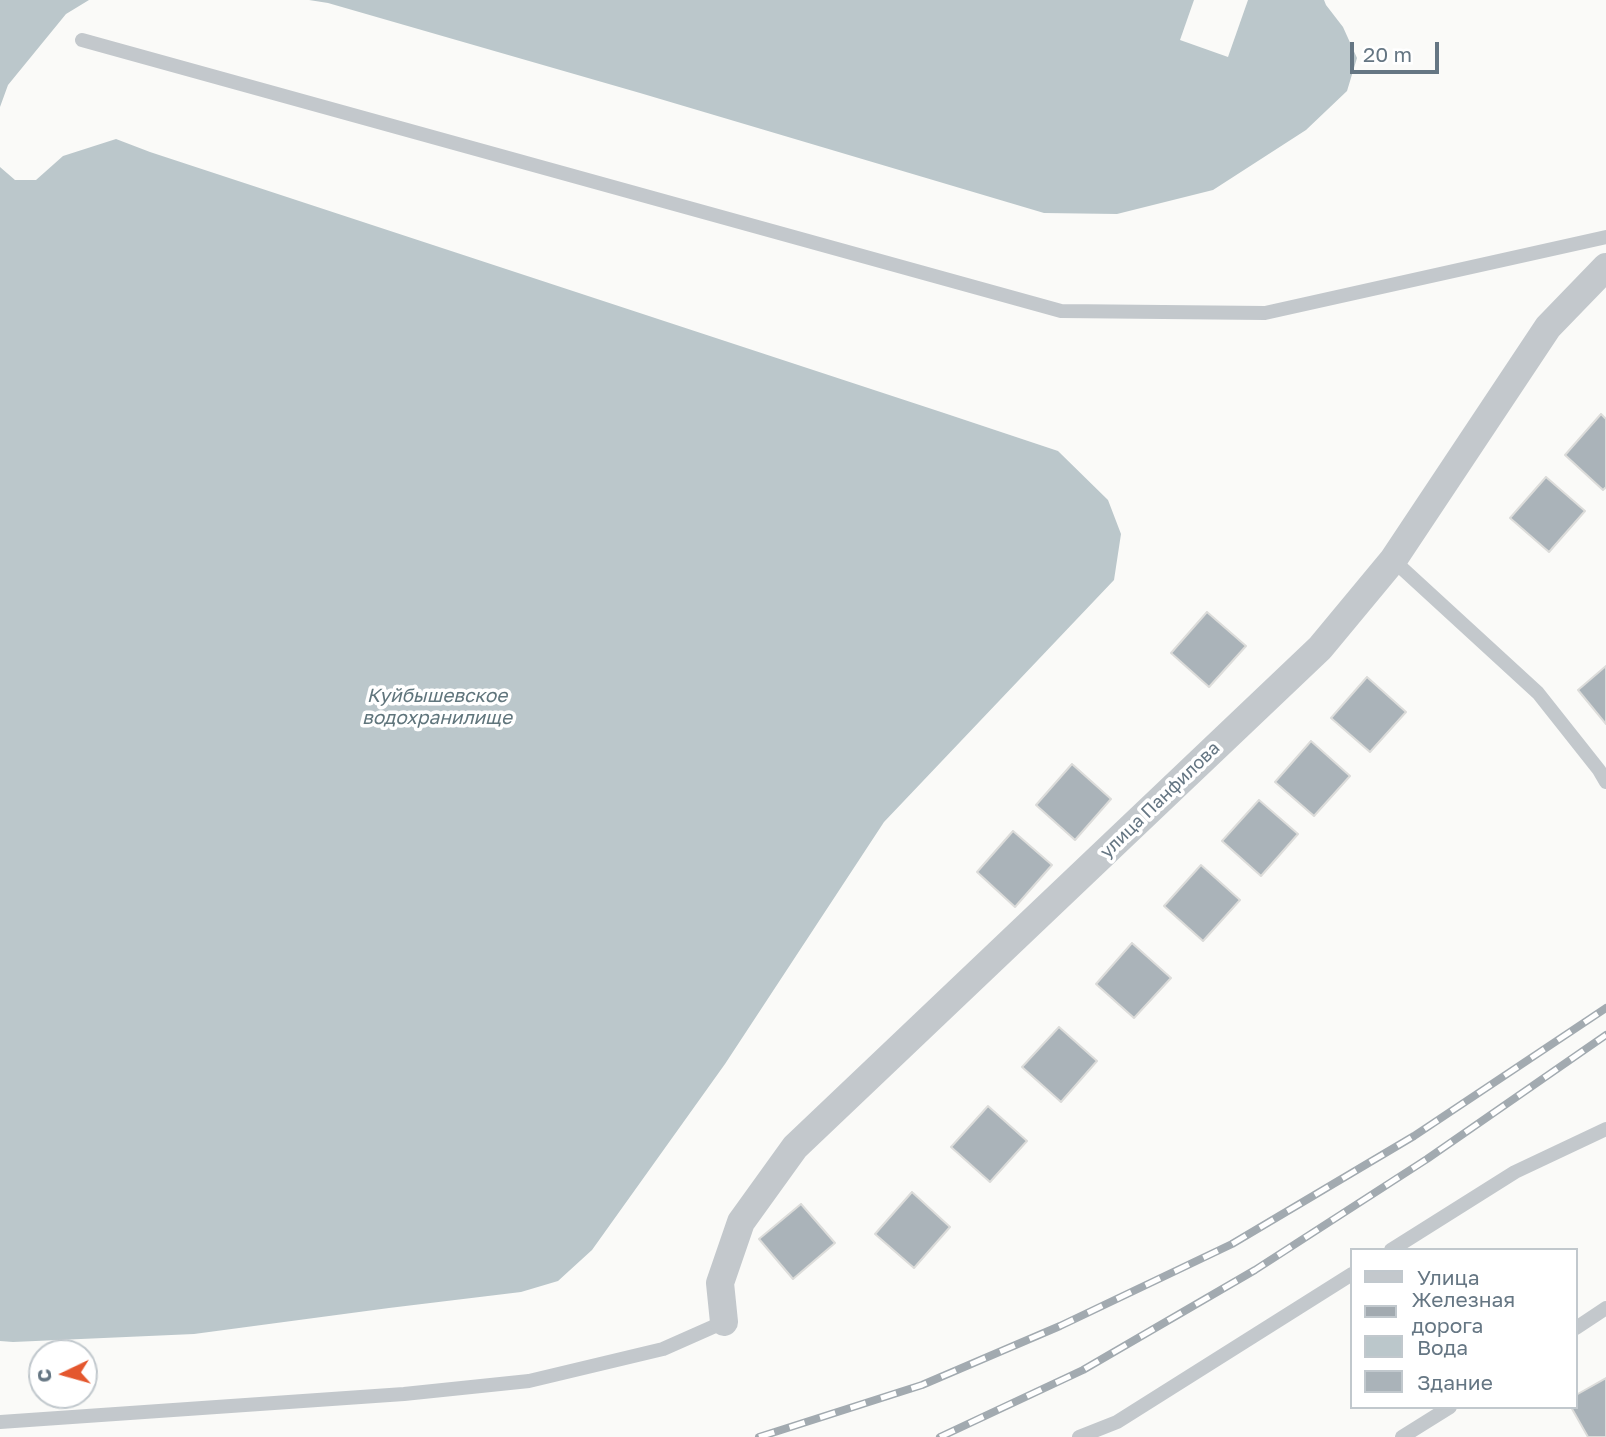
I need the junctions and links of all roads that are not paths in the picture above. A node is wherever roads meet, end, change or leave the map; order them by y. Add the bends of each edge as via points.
1 (82, 40) dead end
2 (1606, 237) edge
3 (1606, 267) edge
4 (1394, 561) junction
5 (1606, 782) edge
6 (1606, 1129) edge
7 (1394, 1248) edge
8 (1350, 1275) edge
9 (1606, 1308) edge
10 (724, 1322) joint
11 (1578, 1327) edge
12 (1447, 1409) edge
13 (0, 1422) edge
14 (1079, 1437) edge
15 (1402, 1437) edge

1 - 2 lane via 1061,312 1265,313
3 - 4 street, улица Панфилова via 1548,327
4 - 5 lane via 1538,693
4 - 10 street, улица Панфилова via 1320,648 795,1147 741,1222 720,1283
6 - 7 lane via 1515,1172
8 - 14 lane via 1116,1422
9 - 11 lane
10 - 13 lane via 663,1349 529,1381
12 - 15 lane

